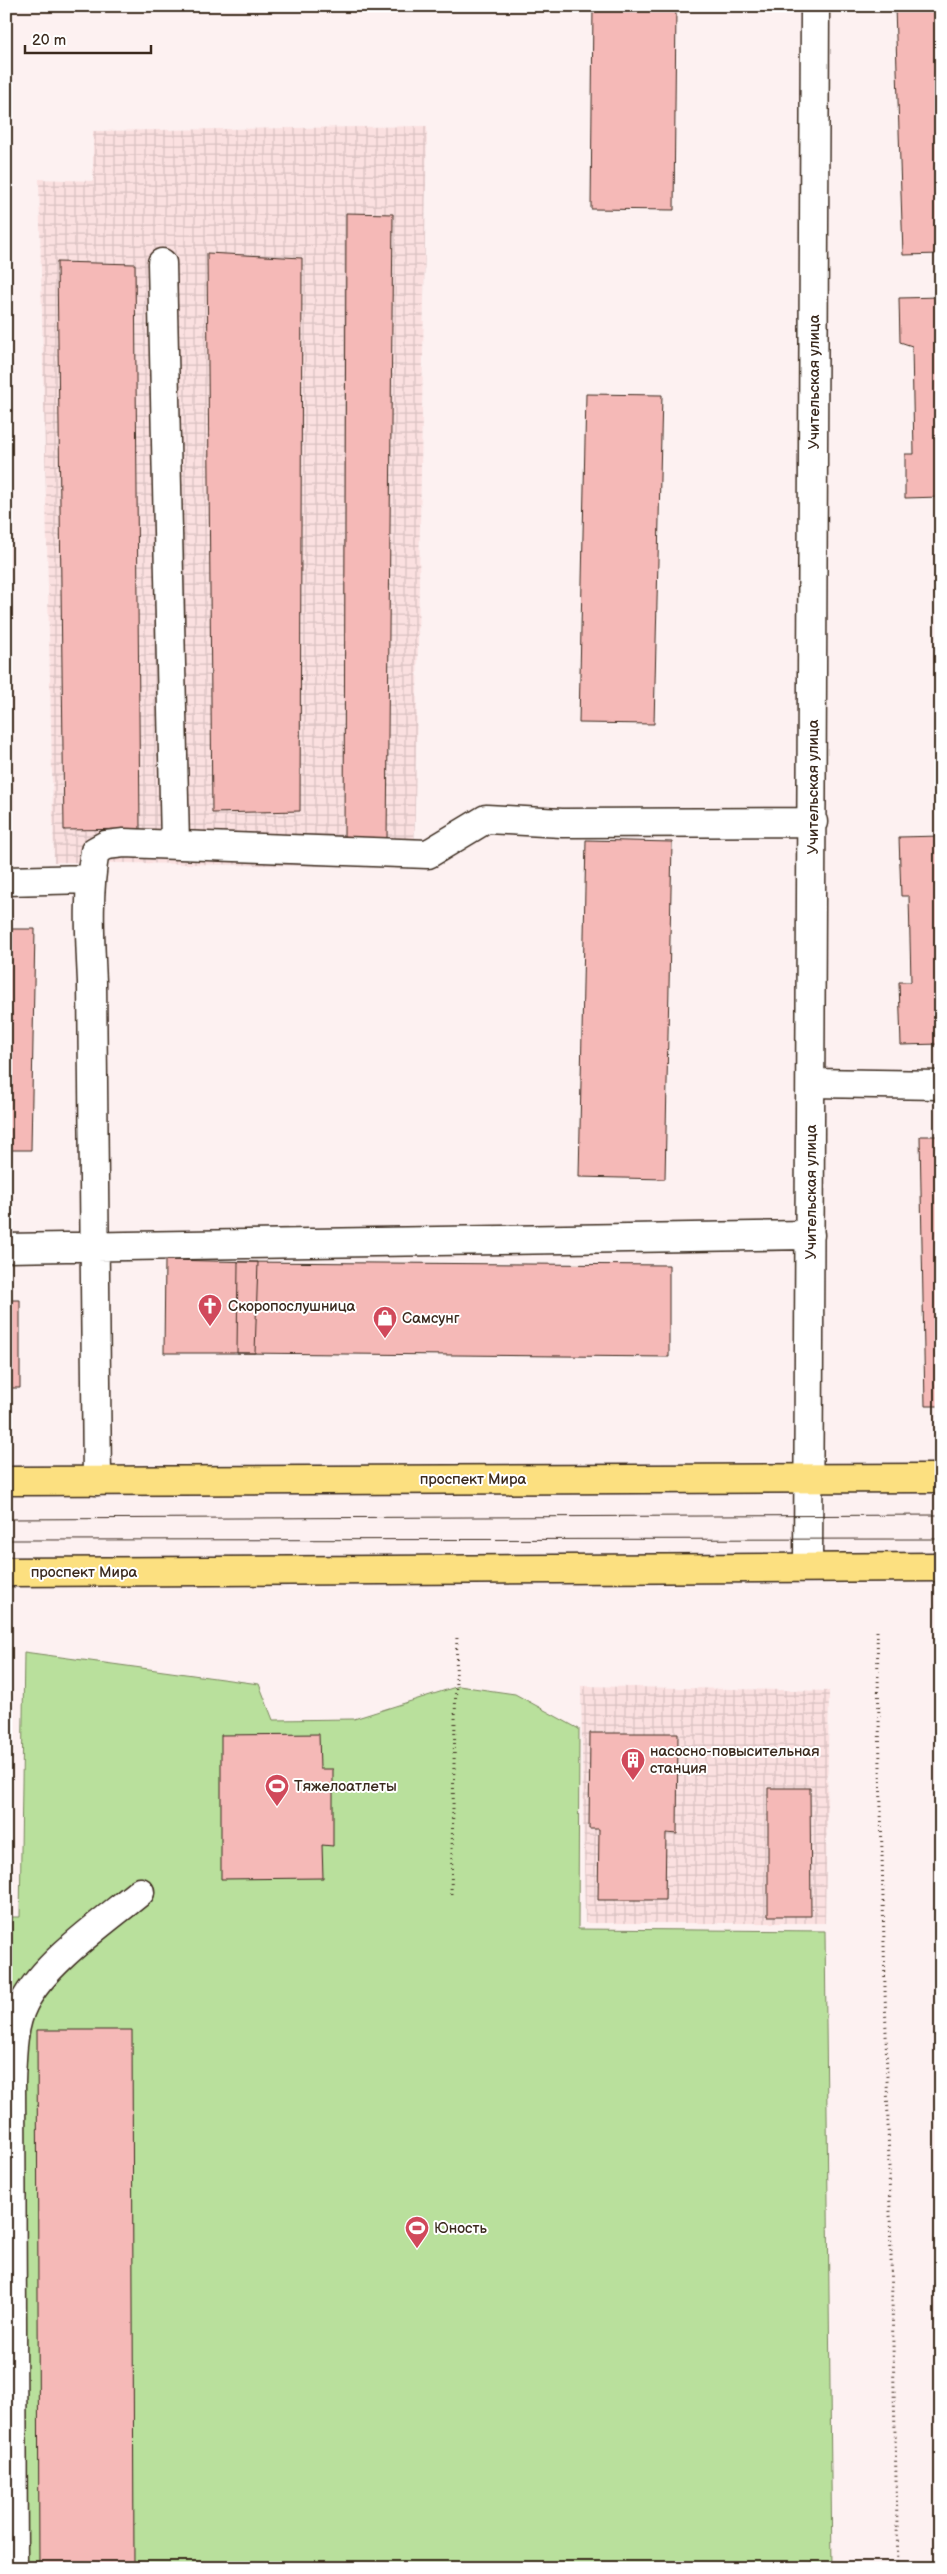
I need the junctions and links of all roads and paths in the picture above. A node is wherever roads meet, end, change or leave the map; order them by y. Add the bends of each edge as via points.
1 (815, 6) edge
2 (162, 262) dead end
3 (813, 822) junction
4 (175, 844) junction
5 (90, 879) junction
6 (6, 881) edge
7 (812, 1083) junction
8 (941, 1085) edge
9 (810, 1235) junction
10 (96, 1247) junction
11 (6, 1248) edge
12 (941, 1478) edge
13 (809, 1479) junction
14 (6, 1481) edge
15 (97, 1481) junction
16 (808, 1568) junction
17 (941, 1568) edge
18 (6, 1572) edge
19 (876, 1631) dead end
20 (457, 1635) dead end
21 (140, 1892) dead end
22 (451, 1894) dead end
23 (13, 2568) edge
24 (898, 2568) edge

1 - 3 street, Учительская улица
2 - 4 street
3 - 4 street via 562,824 486,819 428,854
3 - 7 street, Учительская улица
4 - 5 street via 106,845 95,851
5 - 6 street
5 - 10 street
7 - 8 street
7 - 9 street, Учительская улица
9 - 10 street
9 - 13 street, Учительская улица
10 - 11 street
10 - 15 street
12 - 13 main road, проспект Мира
13 - 15 main road, проспект Мира
13 - 16 street, Учительская улица
14 - 15 main road, проспект Мира
16 - 17 main road, проспект Мира
16 - 18 main road, проспект Мира
19 - 24 path
20 - 22 path
21 - 23 street via 61,1958 40,1982 24,2004 14,2041 11,2082

